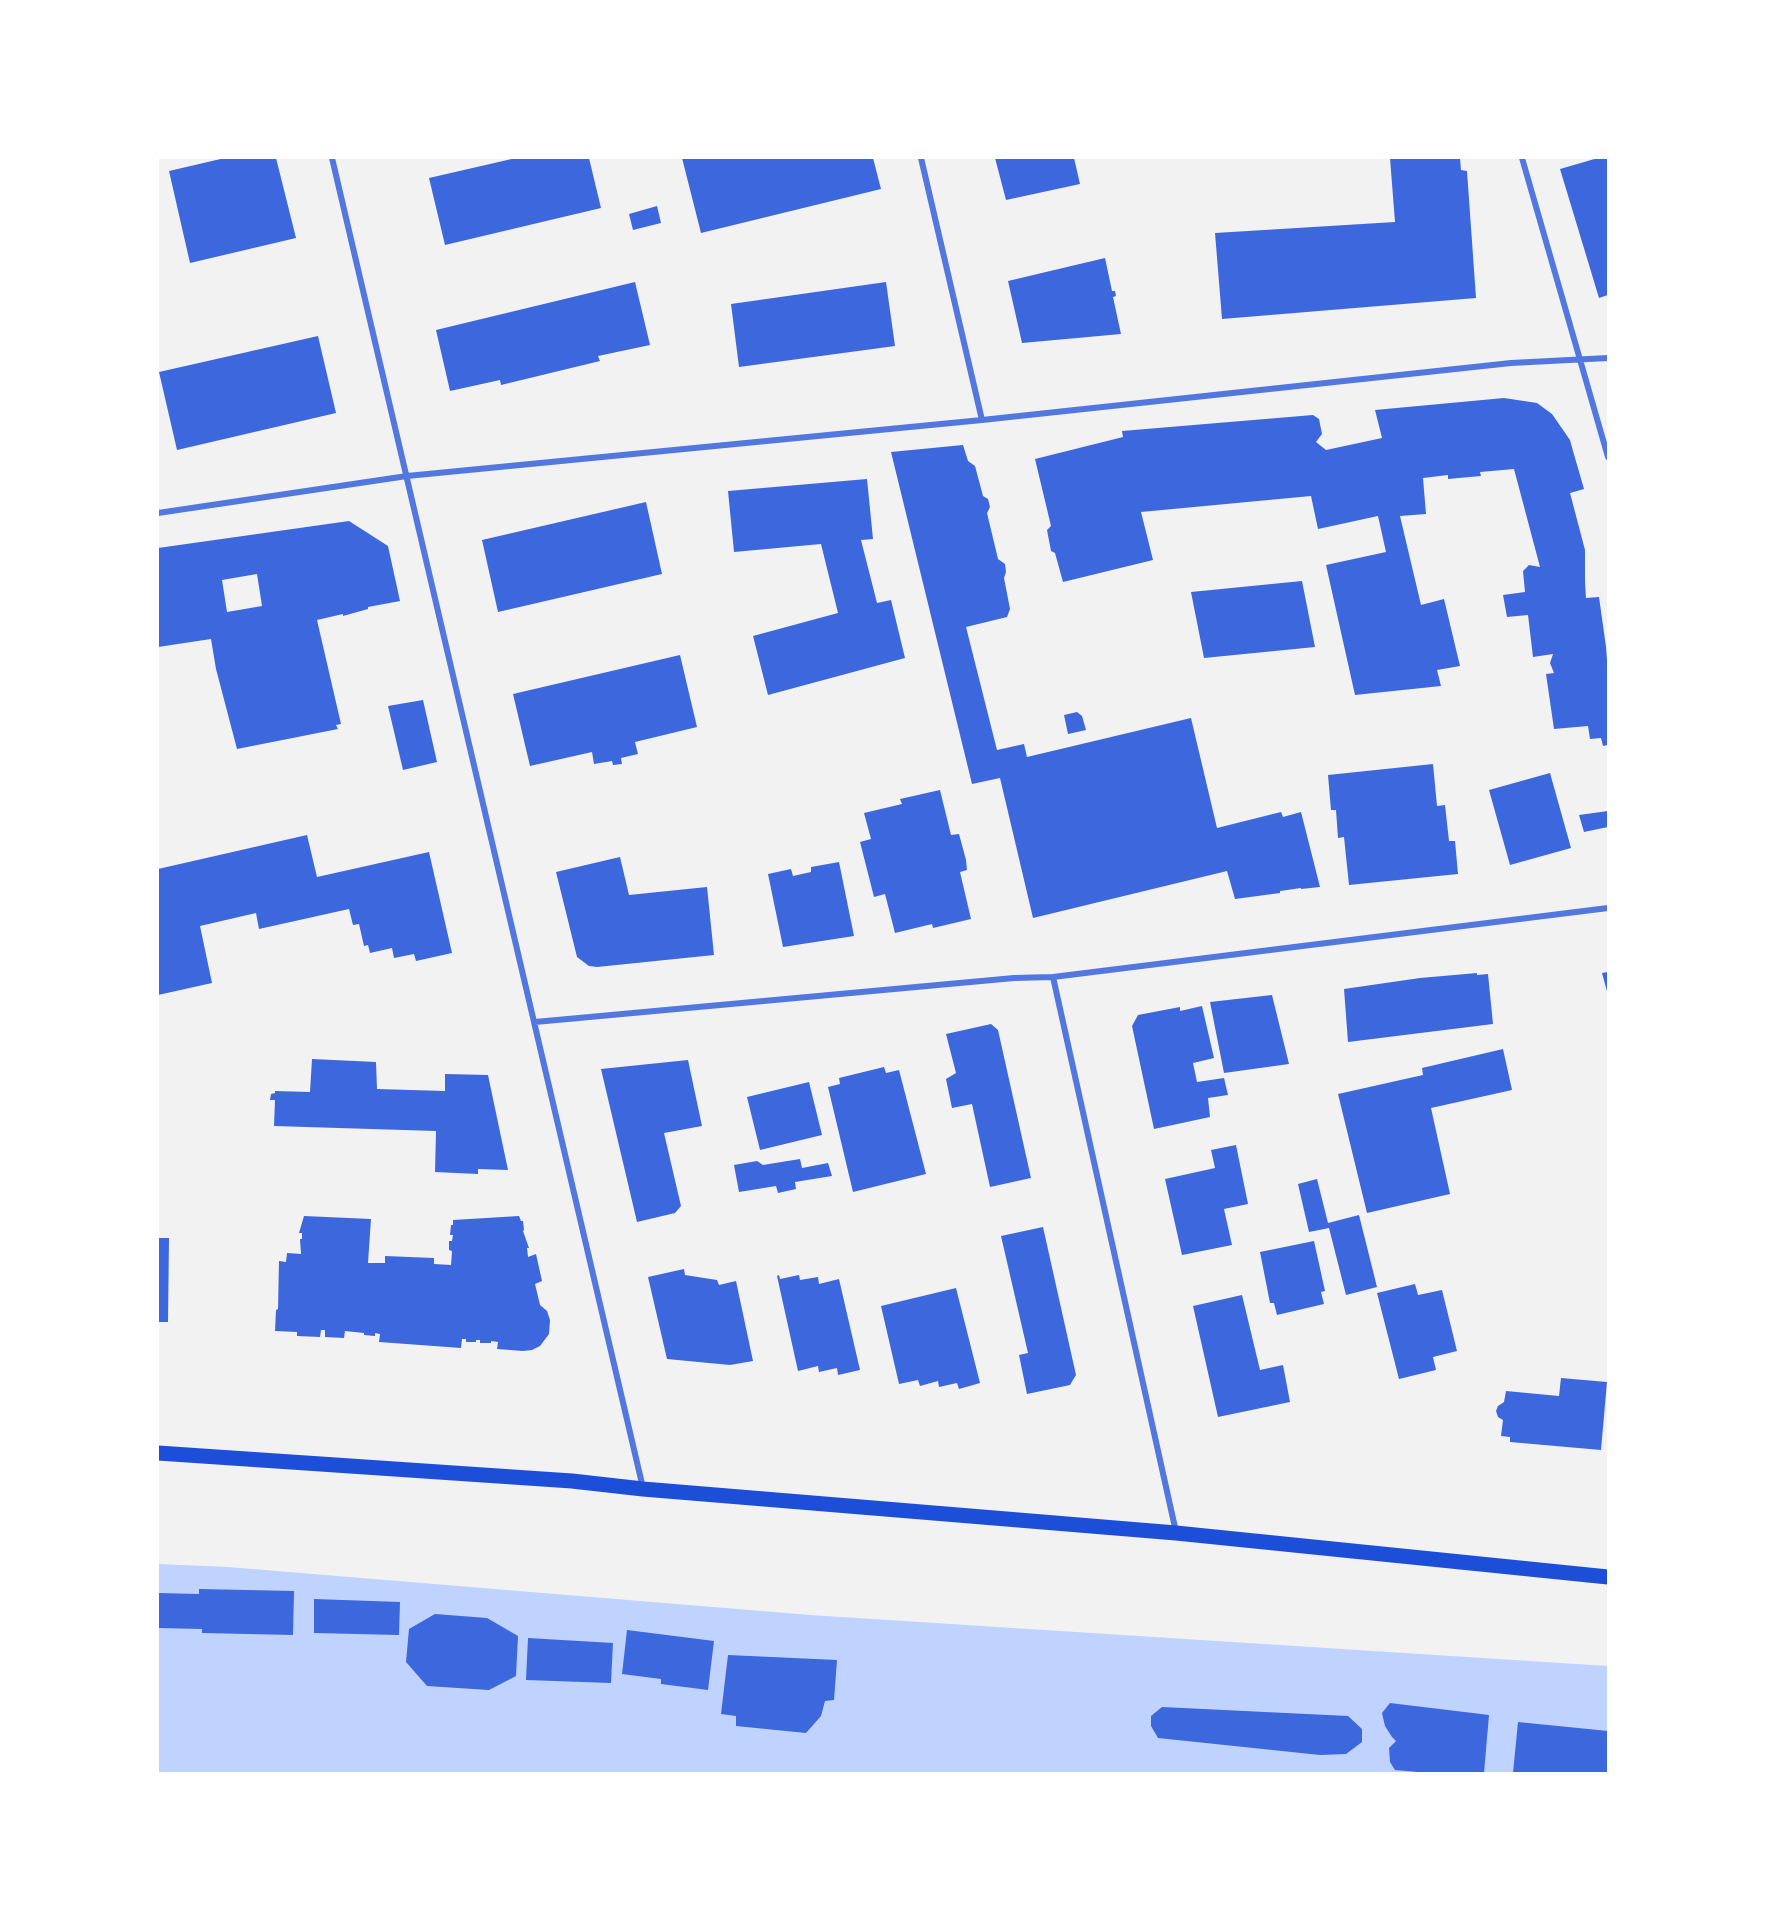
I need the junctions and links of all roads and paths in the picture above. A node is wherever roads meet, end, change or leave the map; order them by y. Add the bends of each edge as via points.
1 (332, 158) edge
2 (921, 158) edge
3 (1522, 158) edge
4 (1608, 358) edge
5 (1582, 361) junction
6 (982, 420) junction
7 (1608, 457) edge
8 (407, 476) junction
9 (158, 513) edge
10 (1608, 909) edge
11 (1053, 977) junction
12 (535, 1022) junction
13 (158, 1454) edge
14 (643, 1489) junction
15 (1176, 1533) junction
16 (1608, 1577) edge

1 - 8 street
2 - 6 street
3 - 5 street
4 - 5 street
5 - 6 street via 1511,363
5 - 7 street
6 - 8 street
8 - 9 street
8 - 12 street
10 - 11 street
11 - 12 street
11 - 15 street
12 - 14 street
13 - 14 main road
14 - 15 main road
15 - 16 main road

